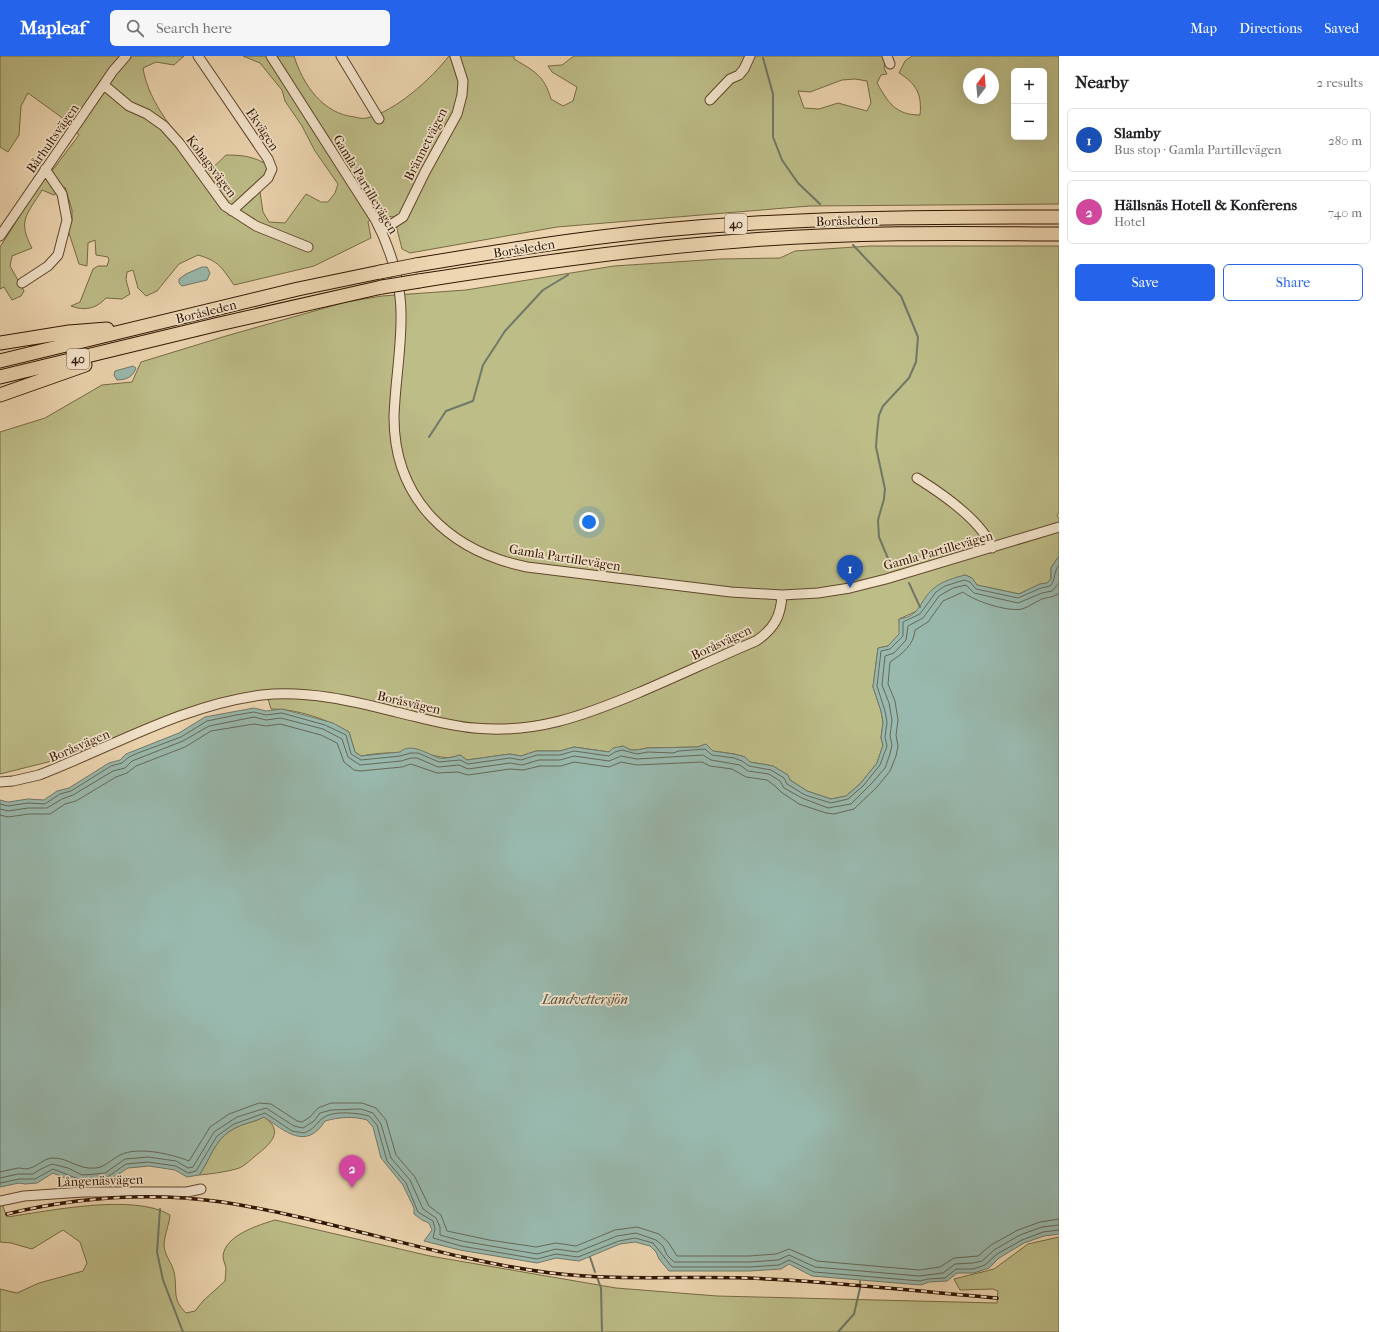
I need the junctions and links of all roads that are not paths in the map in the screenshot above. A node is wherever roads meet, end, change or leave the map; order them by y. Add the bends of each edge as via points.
1 (126, 56) edge
2 (198, 56) edge
3 (271, 56) edge
4 (341, 56) edge
5 (455, 56) edge
6 (750, 56) edge
7 (104, 86) junction
8 (710, 100) dead end
9 (379, 119) dead end
10 (45, 169) junction
11 (232, 211) junction
12 (1059, 217) edge
13 (381, 231) junction
14 (1059, 234) edge
15 (0, 236) edge
16 (308, 247) dead end
17 (22, 283) dead end
18 (153, 324) junction
19 (155, 341) junction
20 (0, 343) edge
21 (0, 361) edge
22 (0, 377) edge
23 (0, 395) edge
24 (917, 478) dead end
25 (1059, 527) edge
26 (992, 548) junction
27 (782, 595) junction
28 (0, 782) edge
29 (201, 1189) dead end
30 (0, 1201) edge

1 - 7 street, Bårhultsvägen
2 - 11 street, Ekvägen via 268,159 272,169 268,178
3 - 13 street, Gamla Partillevägen
4 - 9 street
5 - 13 street, Brännetvägen via 462,81 462,95 456,114 403,217
6 - 8 street via 739,75 730,79
7 - 10 street, Bårhultsvägen
7 - 11 street, Kohagsvägen via 129,106 164,126 180,144 220,202
10 - 15 street, Bårhultsvägen
10 - 17 street via 62,194 67,220 58,255 48,266
11 - 16 street, Kohagsvägen via 256,226
12 - 18 highway, Boråsleden / 40, bridge via 907,218 740,224 544,244 380,272
13 - 27 street, Gamla Partillevägen via 397,281 402,318 394,412 396,448 408,482 421,504 437,522 476,551 519,565 723,591
14 - 19 highway, Boråsleden / 40, bridge via 741,240 547,261 382,287
18 - 20 highway via 69,332
18 - 21 highway, Boråsleden / 40
19 - 22 highway, Boråsleden / 40
19 - 23 highway
24 - 26 street via 952,501 981,531
25 - 26 street, Gamla Partillevägen
26 - 27 street, Gamla Partillevägen via 850,588
27 - 28 street, Boråsvägen via 776,622 771,630 756,641 594,712 567,720 513,730 473,728 337,699 264,695 231,700 196,710 39,775
29 - 30 street, Långenäsvägen via 187,1192 83,1192 24,1196

